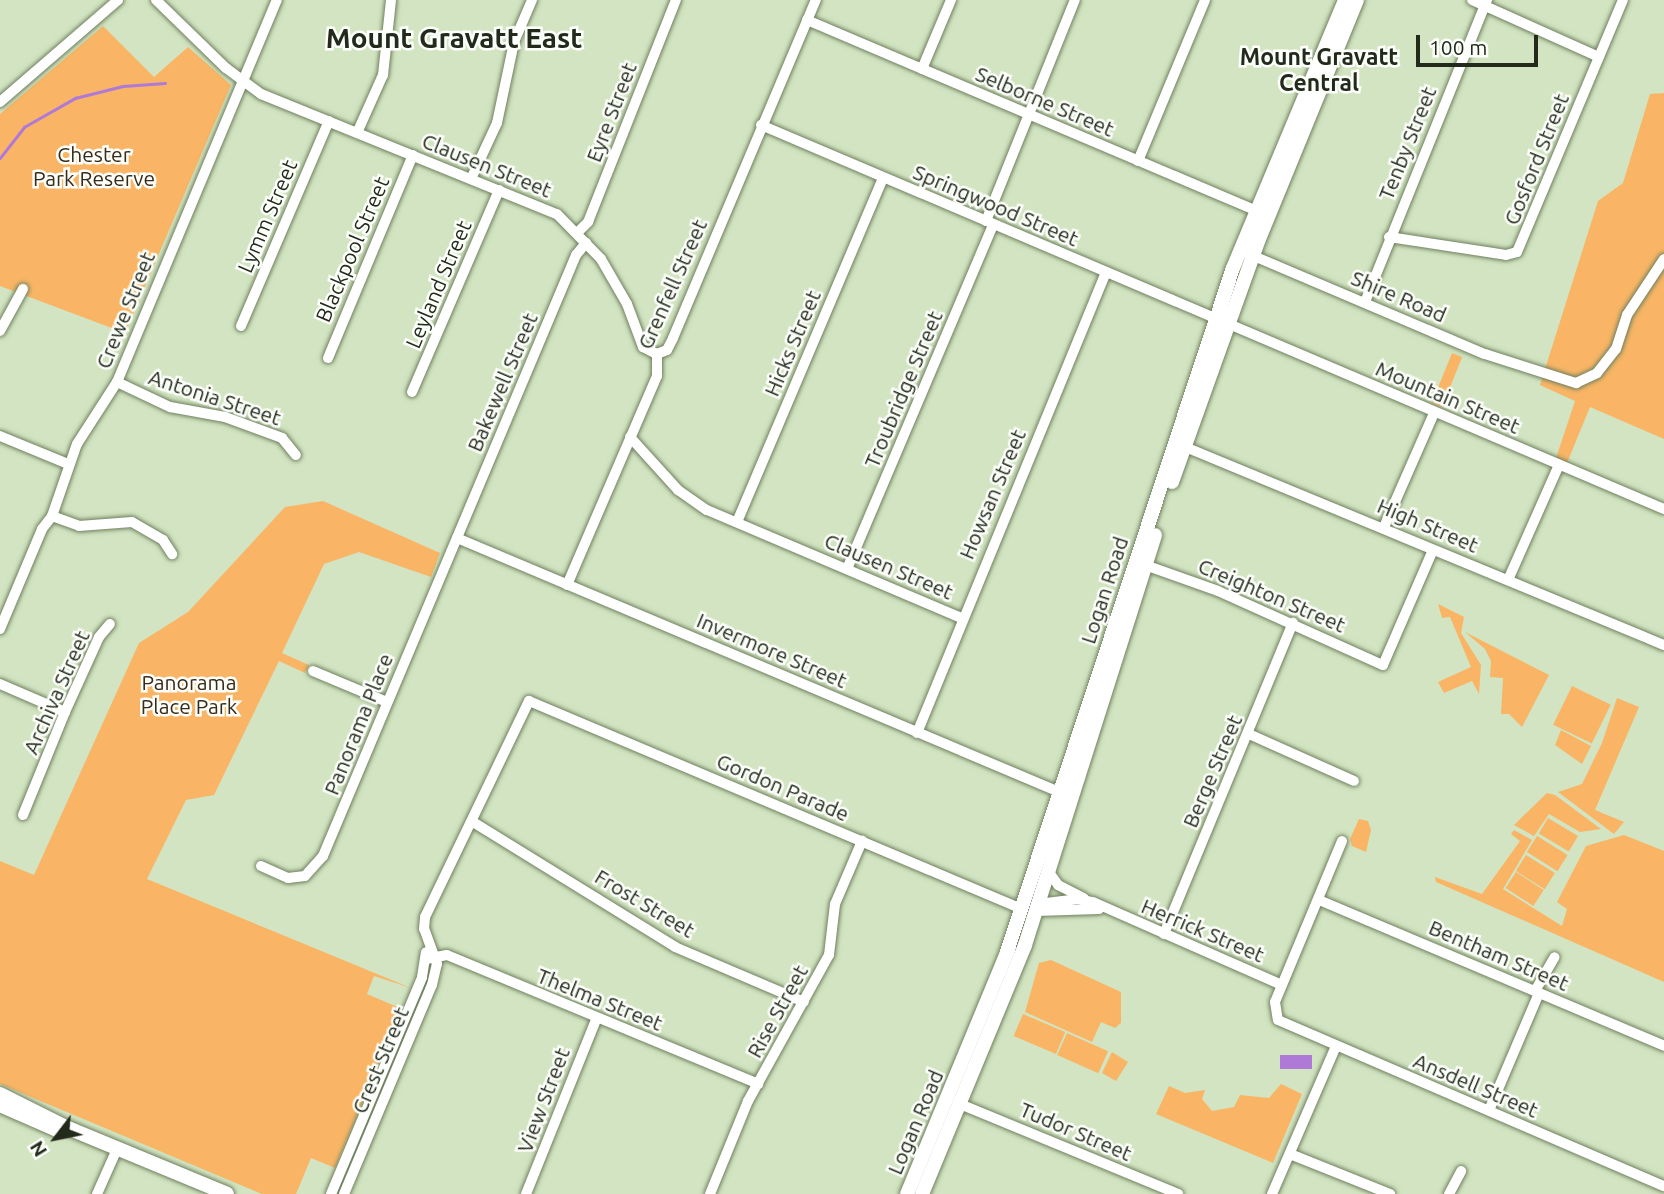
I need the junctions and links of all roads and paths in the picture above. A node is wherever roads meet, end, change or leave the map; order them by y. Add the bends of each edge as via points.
1 (118, 0) edge
2 (156, 0) edge
3 (277, 0) edge
4 (391, 0) edge
5 (532, 0) edge
6 (676, 0) edge
7 (816, 0) edge
8 (951, 0) edge
9 (1075, 0) edge
10 (1205, 0) edge
11 (1345, 0) edge
12 (1357, 0) edge
13 (1472, 0) edge
14 (1623, 0) edge
15 (1486, 3) edge
16 (807, 20) junction
17 (1599, 57) junction
18 (922, 69) junction
19 (240, 81) junction
20 (0, 102) edge
21 (1031, 116) junction
22 (329, 121) junction
23 (761, 125) junction
24 (357, 133) junction
25 (413, 155) junction
26 (1138, 161) junction
27 (471, 178) junction
28 (883, 178) junction
29 (499, 190) junction
30 (1262, 213) junction
31 (990, 223) junction
32 (577, 233) junction
33 (1390, 237) junction
34 (586, 243) junction
35 (1246, 253) junction
36 (1664, 259) edge
37 (1107, 272) junction
38 (23, 289) dead end
39 (1365, 302) junction
40 (1223, 323) junction
41 (241, 326) dead end
42 (0, 331) edge
43 (657, 354) junction
44 (328, 358) dead end
45 (117, 382) junction
46 (412, 392) dead end
47 (1434, 413) junction
48 (0, 436) edge
49 (630, 437) junction
50 (1179, 445) junction
51 (296, 455) dead end
52 (68, 464) junction
53 (1559, 465) junction
54 (1664, 509) edge
55 (52, 516) junction
56 (737, 523) junction
57 (1384, 527) junction
58 (457, 538) junction
59 (1433, 550) junction
60 (172, 554) dead end
61 (1145, 565) junction
62 (847, 569) junction
63 (1508, 580) junction
64 (567, 585) junction
65 (961, 618) junction
66 (1293, 623) junction
67 (110, 624) dead end
68 (0, 629) edge
69 (1664, 645) edge
70 (313, 671) dead end
71 (0, 684) edge
72 (529, 701) joint
73 (387, 702) junction
74 (65, 712) junction
75 (917, 733) junction
76 (1249, 734) junction
77 (1354, 781) dead end
78 (1065, 795) junction
79 (23, 815) dead end
80 (473, 822) junction
81 (862, 841) junction
82 (1342, 841) dead end
83 (261, 866) dead end
84 (1048, 871) junction
85 (1319, 900) junction
86 (1093, 902) junction
87 (1032, 908) junction
88 (1109, 911) junction
89 (1164, 934) junction
90 (431, 957) junction
91 (1555, 957) dead end
92 (1282, 985) junction
93 (1537, 992) junction
94 (804, 1002) junction
95 (596, 1020) junction
96 (1336, 1046) junction
97 (1664, 1046) edge
98 (758, 1084) junction
99 (0, 1094) edge
100 (960, 1104) junction
101 (0, 1105) edge
102 (1490, 1108) junction
103 (68, 1128) junction
104 (117, 1149) junction
105 (1290, 1154) junction
106 (1461, 1171) dead end
107 (1664, 1186) edge
108 (97, 1194) edge
109 (227, 1194) edge
110 (331, 1194) edge
111 (344, 1194) edge
112 (526, 1194) edge
113 (710, 1194) edge
114 (907, 1194) edge
115 (922, 1194) edge
116 (1178, 1194) edge
117 (1272, 1194) edge
118 (1390, 1194) edge
119 (1449, 1194) edge

1 - 20 street
2 - 19 street, Clausen Street
3 - 19 street, Crewe Street
4 - 24 street via 383,75
5 - 27 street via 514,42 497,123
6 - 32 street, Eyre Street via 588,222
7 - 16 street, Grenfell Street
8 - 18 street
9 - 21 street, Troubridge Street
10 - 26 street
11 - 30 main road, Logan Road
12 - 30 main road, Logan Road
13 - 15 street
14 - 17 street, Gosford Street
15 - 17 street
15 - 33 street, Tenby Street
16 - 18 street, Selborne Street
16 - 23 street, Grenfell Street
17 - 33 street, Gosford Street via 1517,252 1506,255
18 - 21 street, Selborne Street
19 - 22 street, Clausen Street
19 - 45 street, Crewe Street
21 - 26 street, Selborne Street
21 - 31 street, Troubridge Street
22 - 24 street, Clausen Street
22 - 41 street, Lymm Street
23 - 28 street, Springwood Street
23 - 43 street, Grenfell Street via 673,338 667,350
24 - 25 street, Clausen Street
25 - 27 street, Clausen Street
25 - 44 street, Blackpool Street
26 - 30 street, Selborne Street
27 - 29 street, Clausen Street
28 - 31 street, Springwood Street
28 - 56 street, Hicks Street
29 - 32 street, Clausen Street via 556,214
29 - 46 street, Leyland Street
30 - 35 main road, Logan Road
31 - 37 street, Springwood Street
31 - 62 street, Troubridge Street
32 - 34 street, Clausen Street
33 - 39 street, Tenby Street
34 - 43 street, Clausen Street via 620,289 643,346
34 - 58 street, Bakewell Street via 576,255
35 - 39 street, Shire Road
35 - 40 main road, Logan Road
36 - 39 street, Shire Road via 1627,315 1616,349 1597,373 1576,383
37 - 40 street, Springwood Street
37 - 65 street, Howsan Street
38 - 42 street
40 - 47 street, Mountain Street
40 - 50 main road, Logan Road
43 - 49 street, Grenfell Street via 657,376
45 - 51 street, Antonia Street via 170,407 225,417 282,438
45 - 52 street, Crewe Street
47 - 53 street, Mountain Street
47 - 57 street
48 - 52 street
49 - 56 street, Clausen Street via 678,490
49 - 64 street, Grenfell Street
50 - 57 street, High Street
50 - 61 main road, Logan Road
50 - 78 main road, Logan Road
52 - 55 street, Crewe Street
53 - 54 street, Mountain Street
53 - 63 street
55 - 60 street via 79,526 132,522 163,540
55 - 68 street, Crewe Street
56 - 62 street, Clausen Street
57 - 59 street, High Street
58 - 64 street, Invermore Street
58 - 73 street, Panorama Place
59 - 63 street, High Street
59 - 66 street, Creighton Street via 1383,665
61 - 66 street, Creighton Street
61 - 78 main road, Logan Road
62 - 65 street, Clausen Street
63 - 69 street, High Street
64 - 75 street, Invermore Street
65 - 75 street, Howsan Street
66 - 76 street, Berge Street
67 - 74 street, Archiva Street via 99,637
70 - 73 street
71 - 74 street
72 - 80 street, Crest Street
72 - 81 street, Gordon Parade
73 - 83 street, Panorama Place via 316,867 305,876 288,877
74 - 79 street, Archiva Street
75 - 78 street, Invermore Street
76 - 77 street
76 - 89 street, Berge Street
78 - 84 main road, Logan Road
78 - 87 main road, Logan Road
80 - 90 street, Crest Street via 425,917
80 - 94 street, Frost Street via 675,947
81 - 87 street, Gordon Parade
81 - 94 street, Rise Street via 835,904 829,955
82 - 85 street
84 - 86 street via 1061,887
84 - 87 main road, Logan Road
85 - 92 street
85 - 93 street, Bentham Street
86 - 87 street, Herrick Street via 1077,899
86 - 88 street, Herrick Street
87 - 88 street, Herrick Street
87 - 100 main road, Logan Road
87 - 114 main road, Logan Road
88 - 89 street, Herrick Street
89 - 92 street, Herrick Street
90 - 95 street, Thelma Street via 462,961
90 - 110 street, Crest Street
90 - 111 street, Crest Street via 432,985
91 - 93 street
92 - 96 street, Ansdell Street via 1275,1016 1284,1025
93 - 97 street, Bentham Street
93 - 102 street
94 - 98 street, Rise Street
95 - 98 street, Thelma Street
95 - 112 street, View Street
96 - 102 street, Ansdell Street
96 - 105 street
98 - 113 street, Rise Street
99 - 103 main road
100 - 115 main road, Logan Road
100 - 116 street, Tudor Street
101 - 103 main road via 55,1129
102 - 107 street, Ansdell Street via 1502,1118
103 - 104 main road
104 - 108 street
104 - 109 main road
105 - 117 street
105 - 118 street
106 - 119 street

